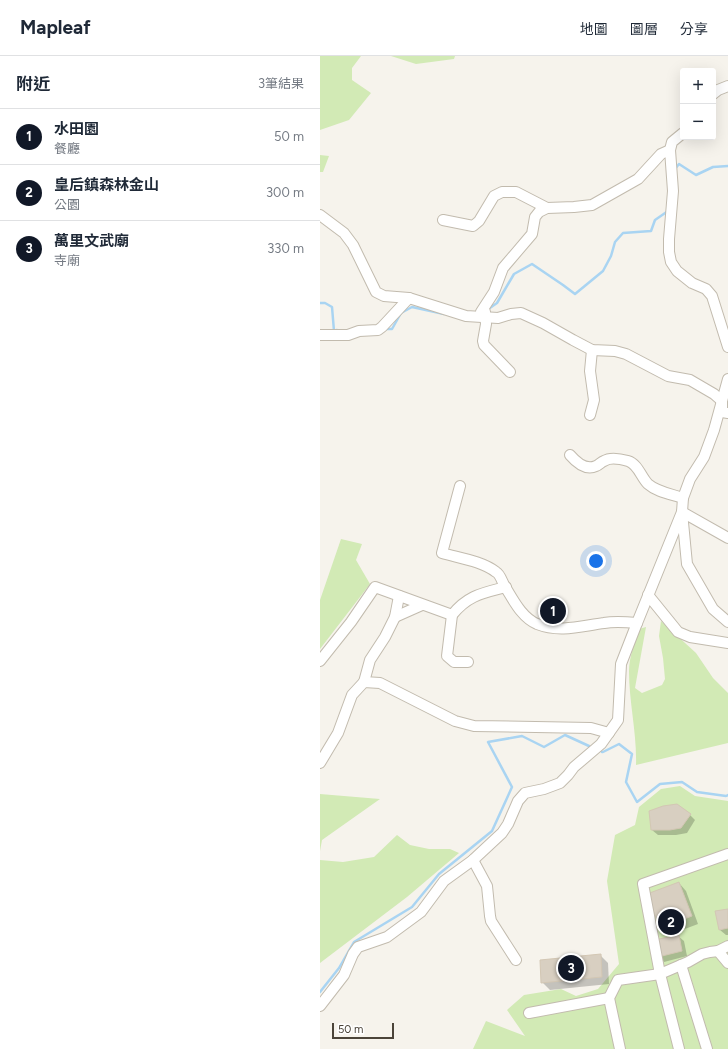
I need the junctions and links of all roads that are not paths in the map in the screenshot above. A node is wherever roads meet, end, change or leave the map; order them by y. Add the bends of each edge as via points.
1 (728, 86) edge
2 (716, 92) edge
3 (680, 135) edge
4 (670, 150) junction
5 (547, 208) junction
6 (320, 215) edge
7 (443, 220) dead end
8 (409, 298) junction
9 (485, 317) junction
10 (320, 335) edge
11 (728, 347) edge
12 (592, 350) junction
13 (510, 372) dead end
14 (728, 379) edge
15 (722, 401) junction
16 (728, 413) edge
17 (590, 415) dead end
18 (570, 455) dead end
19 (460, 486) dead end
20 (682, 498) junction
21 (682, 512) junction
22 (728, 538) edge
23 (506, 587) junction
24 (648, 595) junction
25 (399, 596) junction
26 (422, 605) junction
27 (452, 615) junction
28 (395, 617) junction
29 (728, 622) edge
30 (637, 623) junction
31 (728, 643) edge
32 (320, 661) edge
33 (468, 662) dead end
34 (364, 682) junction
35 (609, 733) junction
36 (320, 763) edge
37 (728, 854) edge
38 (473, 860) junction
39 (728, 946) edge
40 (718, 951) junction
41 (516, 960) dead end
42 (728, 962) edge
43 (681, 965) junction
44 (660, 974) junction
45 (609, 998) junction
46 (320, 1006) edge
47 (529, 1013) dead end
48 (620, 1049) edge
49 (679, 1049) edge
50 (706, 1049) edge

1 - 2 street
3 - 4 street via 672,142
4 - 5 street via 661,154 638,179 592,205
4 - 11 street via 673,191 669,239 671,262 677,271 692,283 706,289 712,296
5 - 7 street via 516,192 502,192 494,196 479,221 473,226
5 - 9 street via 535,217 532,234 504,268 494,292 481,312 485,312
6 - 8 street via 344,233 353,245 376,292 384,296
8 - 9 street via 466,316
8 - 10 street via 378,330 348,335
9 - 12 street via 498,318 520,313
9 - 13 street via 484,345
12 - 15 street via 626,354 668,376 690,380
12 - 17 street via 590,371 594,400
14 - 15 street
15 - 16 street via 722,412
15 - 20 street via 704,456
18 - 20 street via 579,465 588,467 596,467 604,460 630,461 649,485
19 - 23 street via 442,553 483,564 498,572
20 - 21 street
21 - 22 street
21 - 24 street
21 - 29 street via 687,564 713,609
23 - 27 street via 479,594 460,605
23 - 30 street via 520,611 536,624 554,628 580,628 604,623
24 - 30 street
24 - 31 street via 678,632 690,637
25 - 26 street
25 - 28 street
25 - 32 street via 375,587 352,622
26 - 27 street
26 - 28 street
27 - 33 street via 447,656 454,662
28 - 34 street via 370,660
30 - 35 street via 621,664 618,720
34 - 35 street via 380,683 455,721 474,726 591,728
34 - 36 street via 352,695 338,732
35 - 38 street via 560,783 525,793 518,801 502,833
37 - 44 street via 643,884
38 - 41 street via 487,886 491,921
38 - 46 street via 444,881 421,912 387,937 358,948 344,975
39 - 40 street
40 - 42 street
40 - 43 street
43 - 44 street
43 - 50 street
44 - 45 street via 618,980
44 - 49 street
45 - 47 street
45 - 48 street

